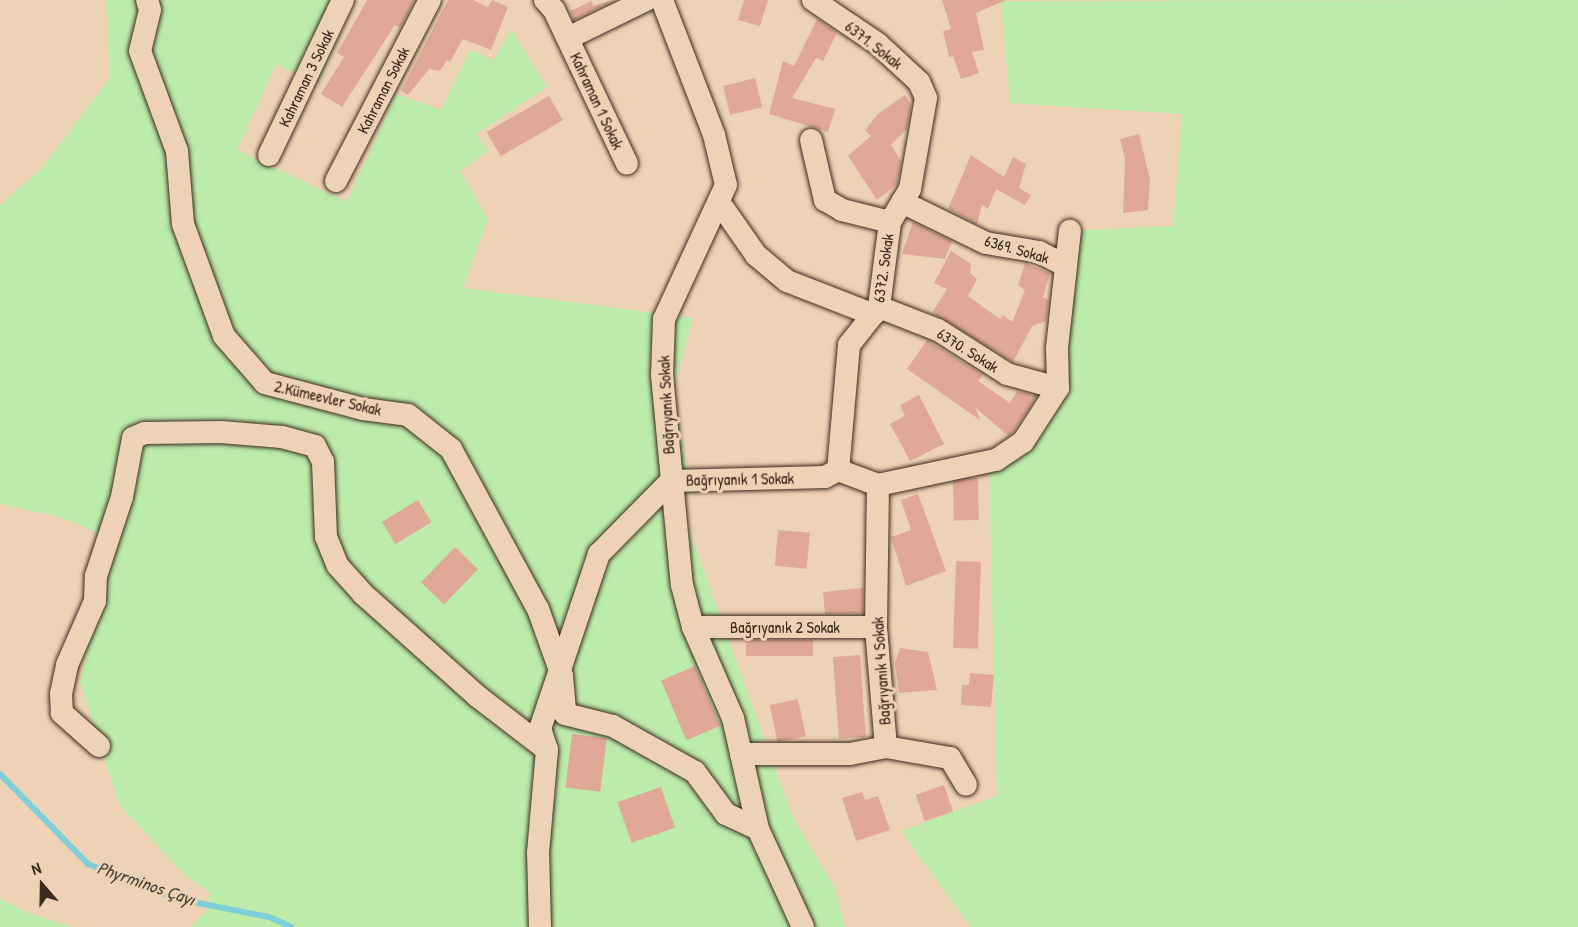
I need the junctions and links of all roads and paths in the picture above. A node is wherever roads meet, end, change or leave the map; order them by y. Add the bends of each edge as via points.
1 (147, 0) edge
2 (344, 0) edge
3 (430, 0) edge
4 (545, 0) edge
5 (646, 0) edge
6 (662, 0) edge
7 (813, 0) edge
8 (568, 38) junction
9 (926, 98) joint
10 (811, 140) dead end
11 (269, 156) dead end
12 (627, 164) dead end
13 (336, 181) dead end
14 (719, 202) junction
15 (902, 202) junction
16 (890, 222) junction
17 (1070, 231) dead end
18 (1066, 266) junction
19 (877, 311) junction
20 (1059, 388) junction
21 (838, 470) junction
22 (671, 481) junction
23 (878, 485) junction
24 (693, 627) junction
25 (876, 627) junction
26 (562, 676) junction
27 (99, 746) dead end
28 (886, 747) junction
29 (547, 750) junction
30 (741, 754) junction
31 (966, 785) dead end
32 (758, 829) junction
33 (802, 923) edge
34 (540, 927) edge

1 - 26 street, 2.Kümeevler Sokak via 150,10 140,51 177,151 183,224 224,336 265,383 363,409 408,415 451,449 538,609
2 - 11 street, Kahraman 3 Sokak
3 - 13 street, Kahraman Sokak
4 - 8 street, Kahraman 1 Sokak
5 - 8 street
6 - 14 street, Bağrıyanık Sokak via 714,135 726,185
7 - 9 street, 6371. Sokak via 878,44 919,82
8 - 12 street, Kahraman 1 Sokak
9 - 15 street, 6372. Sokak via 910,189
10 - 16 street via 825,200 843,210
14 - 19 street, 6370. Sokak via 756,255 787,281
14 - 22 street, Bağrıyanık Sokak via 664,319 662,375
15 - 16 street, 6372. Sokak
15 - 18 street, 6369. Sokak via 986,243 1039,252
16 - 19 street, 6372. Sokak
17 - 18 street
18 - 20 street via 1057,348
19 - 20 street, 6370. Sokak via 938,330 1007,374
19 - 21 street, 6372. Sokak via 849,345
20 - 23 street via 1023,442 996,460
21 - 22 street, Bağrıyanık 1 Sokak via 825,477
21 - 23 street
22 - 24 street, Bağrıyanık Sokak via 682,585
22 - 26 street, Bağrıyanık 1 Sokak via 599,554 569,635
23 - 25 street, Bağrıyanık 4 Sokak
24 - 25 street, Bağrıyanık 2 Sokak
24 - 30 street, Bağrıyanık Sokak via 733,718
25 - 28 street, Bağrıyanık 4 Sokak
26 - 29 street, Bağrıyanık 1 Sokak via 540,729
26 - 32 street, 2.Kümeevler Sokak via 565,714 613,726 695,772 726,814
27 - 29 street via 62,713 61,694 67,665 95,601 96,576 122,497 133,438 221,432 282,437 315,446 322,462 326,537 338,566 468,689
28 - 30 street, Bağrıyanık 4 Sokak via 850,754
28 - 31 street via 951,758
29 - 34 street, Bağrıyanık 1 Sokak via 538,853
30 - 32 street, Bağrıyanık Sokak
32 - 33 street, Bağrıyanık Sokak

